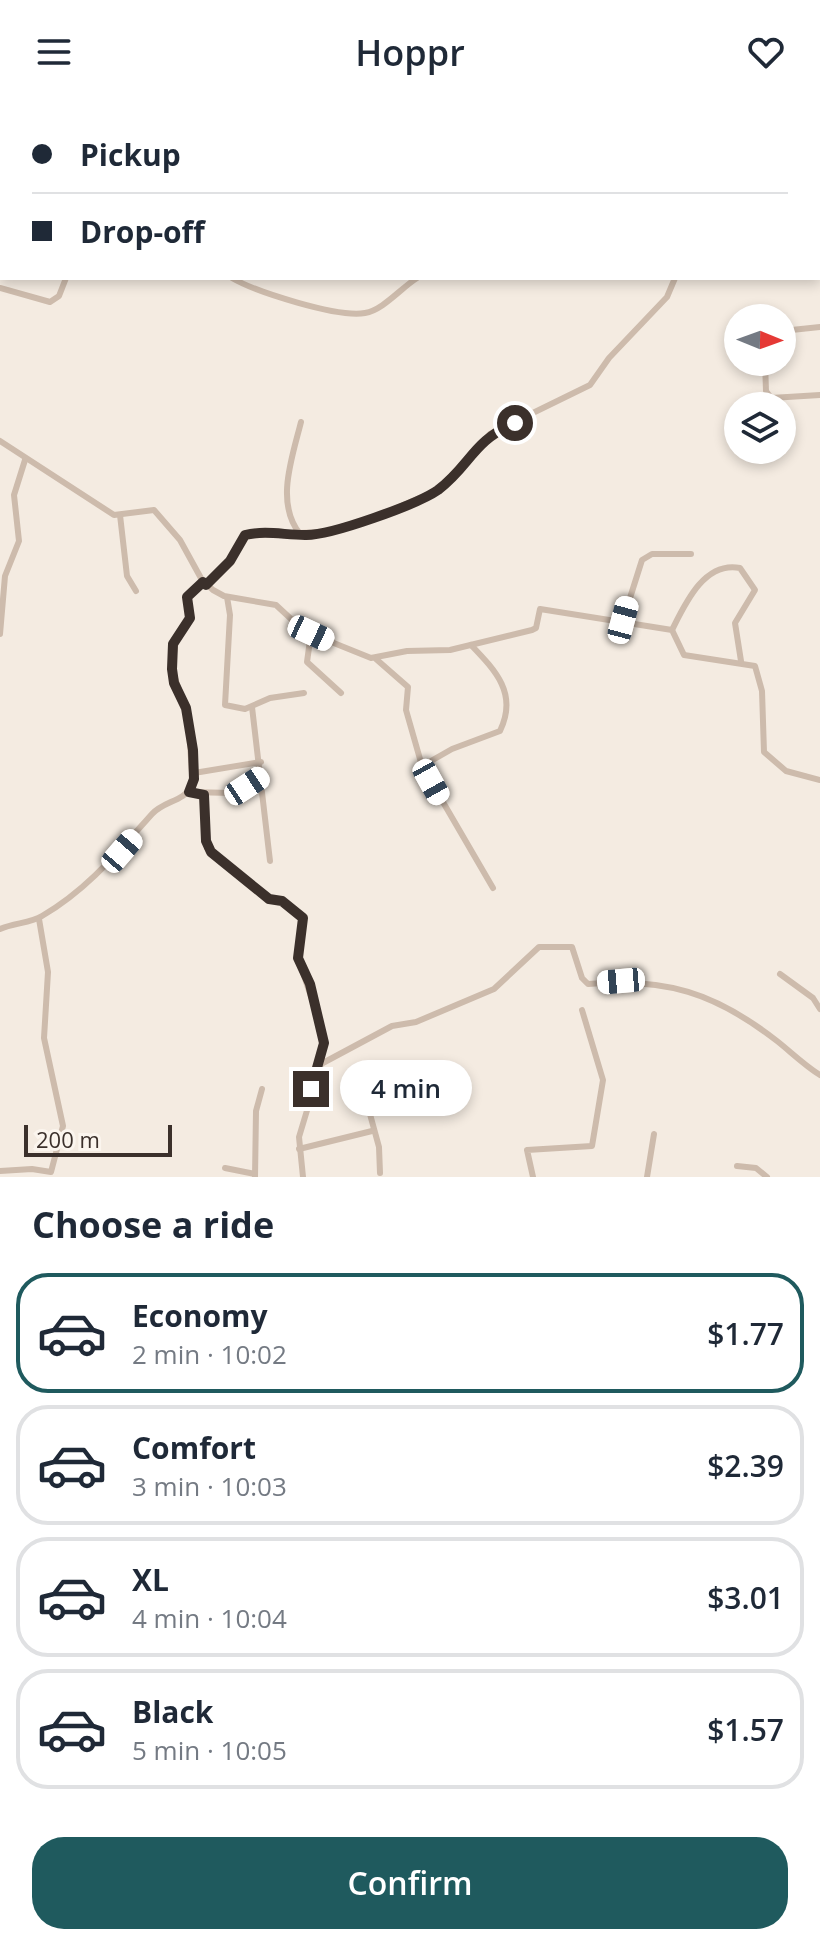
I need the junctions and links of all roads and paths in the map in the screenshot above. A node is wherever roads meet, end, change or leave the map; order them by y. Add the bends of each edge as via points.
1 (65, 280) edge
2 (236, 280) edge
3 (414, 280) edge
4 (674, 280) edge
5 (0, 288) edge
6 (820, 327) edge
7 (796, 330) edge
8 (765, 376) edge
9 (820, 395) edge
10 (301, 422) dead end
11 (0, 441) edge
12 (25, 460) junction
13 (120, 515) junction
14 (300, 534) junction
15 (691, 554) dead end
16 (205, 583) junction
17 (136, 591) dead end
18 (227, 597) junction
19 (623, 620) junction
20 (672, 630) junction
21 (311, 633) junction
22 (0, 634) edge
23 (471, 645) junction
24 (376, 659) junction
25 (741, 661) junction
26 (304, 693) dead end
27 (341, 693) dead end
28 (252, 707) junction
29 (261, 762) junction
30 (422, 766) junction
31 (194, 773) junction
32 (263, 775) junction
33 (820, 780) edge
34 (189, 792) junction
35 (204, 795) junction
36 (270, 861) dead end
37 (493, 888) dead end
38 (39, 919) junction
39 (0, 929) edge
40 (780, 974) dead end
41 (820, 992) edge
42 (813, 998) junction
43 (820, 1009) edge
44 (582, 1010) dead end
45 (321, 1064) junction
46 (820, 1075) edge
47 (262, 1089) dead end
48 (365, 1096) dead end
49 (372, 1131) junction
50 (654, 1134) dead end
51 (299, 1149) junction
52 (737, 1166) dead end
53 (225, 1168) dead end
54 (0, 1171) edge
55 (380, 1173) dead end
56 (255, 1175) edge
57 (303, 1177) edge
58 (533, 1177) edge
59 (647, 1177) edge
60 (767, 1177) edge

1 - 5 street via 50,302
2 - 3 street via 323,310 363,314
4 - 14 street via 667,297 590,385 490,434 438,490 376,517
6 - 7 street
8 - 9 street via 771,398
10 - 14 street via 286,500 290,521
11 - 12 street
12 - 13 street
12 - 22 street via 14,495 19,541 5,576
13 - 16 street via 151,509 159,514
13 - 17 street via 127,576
14 - 16 street via 245,535 230,561
15 - 19 street via 652,554 642,560
16 - 18 street
16 - 31 street via 188,594 190,618 173,644 174,683 188,717
18 - 21 street via 276,605
18 - 28 street via 225,705
19 - 20 street
19 - 23 street via 540,609 536,628
20 - 25 street via 684,655
20 - 25 street via 695,587 726,568 740,568 755,590 735,623
21 - 24 street
21 - 27 street via 307,662
23 - 24 street
23 - 30 street via 506,690 506,719 500,731
24 - 30 street via 408,687 406,710
25 - 33 street via 755,666 760,679 764,752 786,771
26 - 28 street via 270,698
28 - 29 street
29 - 31 street
29 - 32 street
30 - 37 street
31 - 34 street
32 - 35 street via 240,790
32 - 36 street
34 - 35 street
34 - 38 street via 153,812 103,870
35 - 45 street via 207,848 269,899 282,901 303,918 298,958 323,1032
38 - 39 street
38 - 54 street via 48,972 44,1038 63,1128 49,1173
40 - 42 street
41 - 42 street
42 - 43 street
44 - 58 street via 603,1080 592,1146 527,1150
45 - 46 street via 392,1026 416,1022 494,989 533,949 565,947 575,949 588,984 664,983 702,996 777,1041
45 - 51 street
47 - 56 street via 256,1111
48 - 49 street
49 - 51 street
49 - 55 street
50 - 59 street
51 - 57 street
52 - 60 street via 756,1168
53 - 56 street

